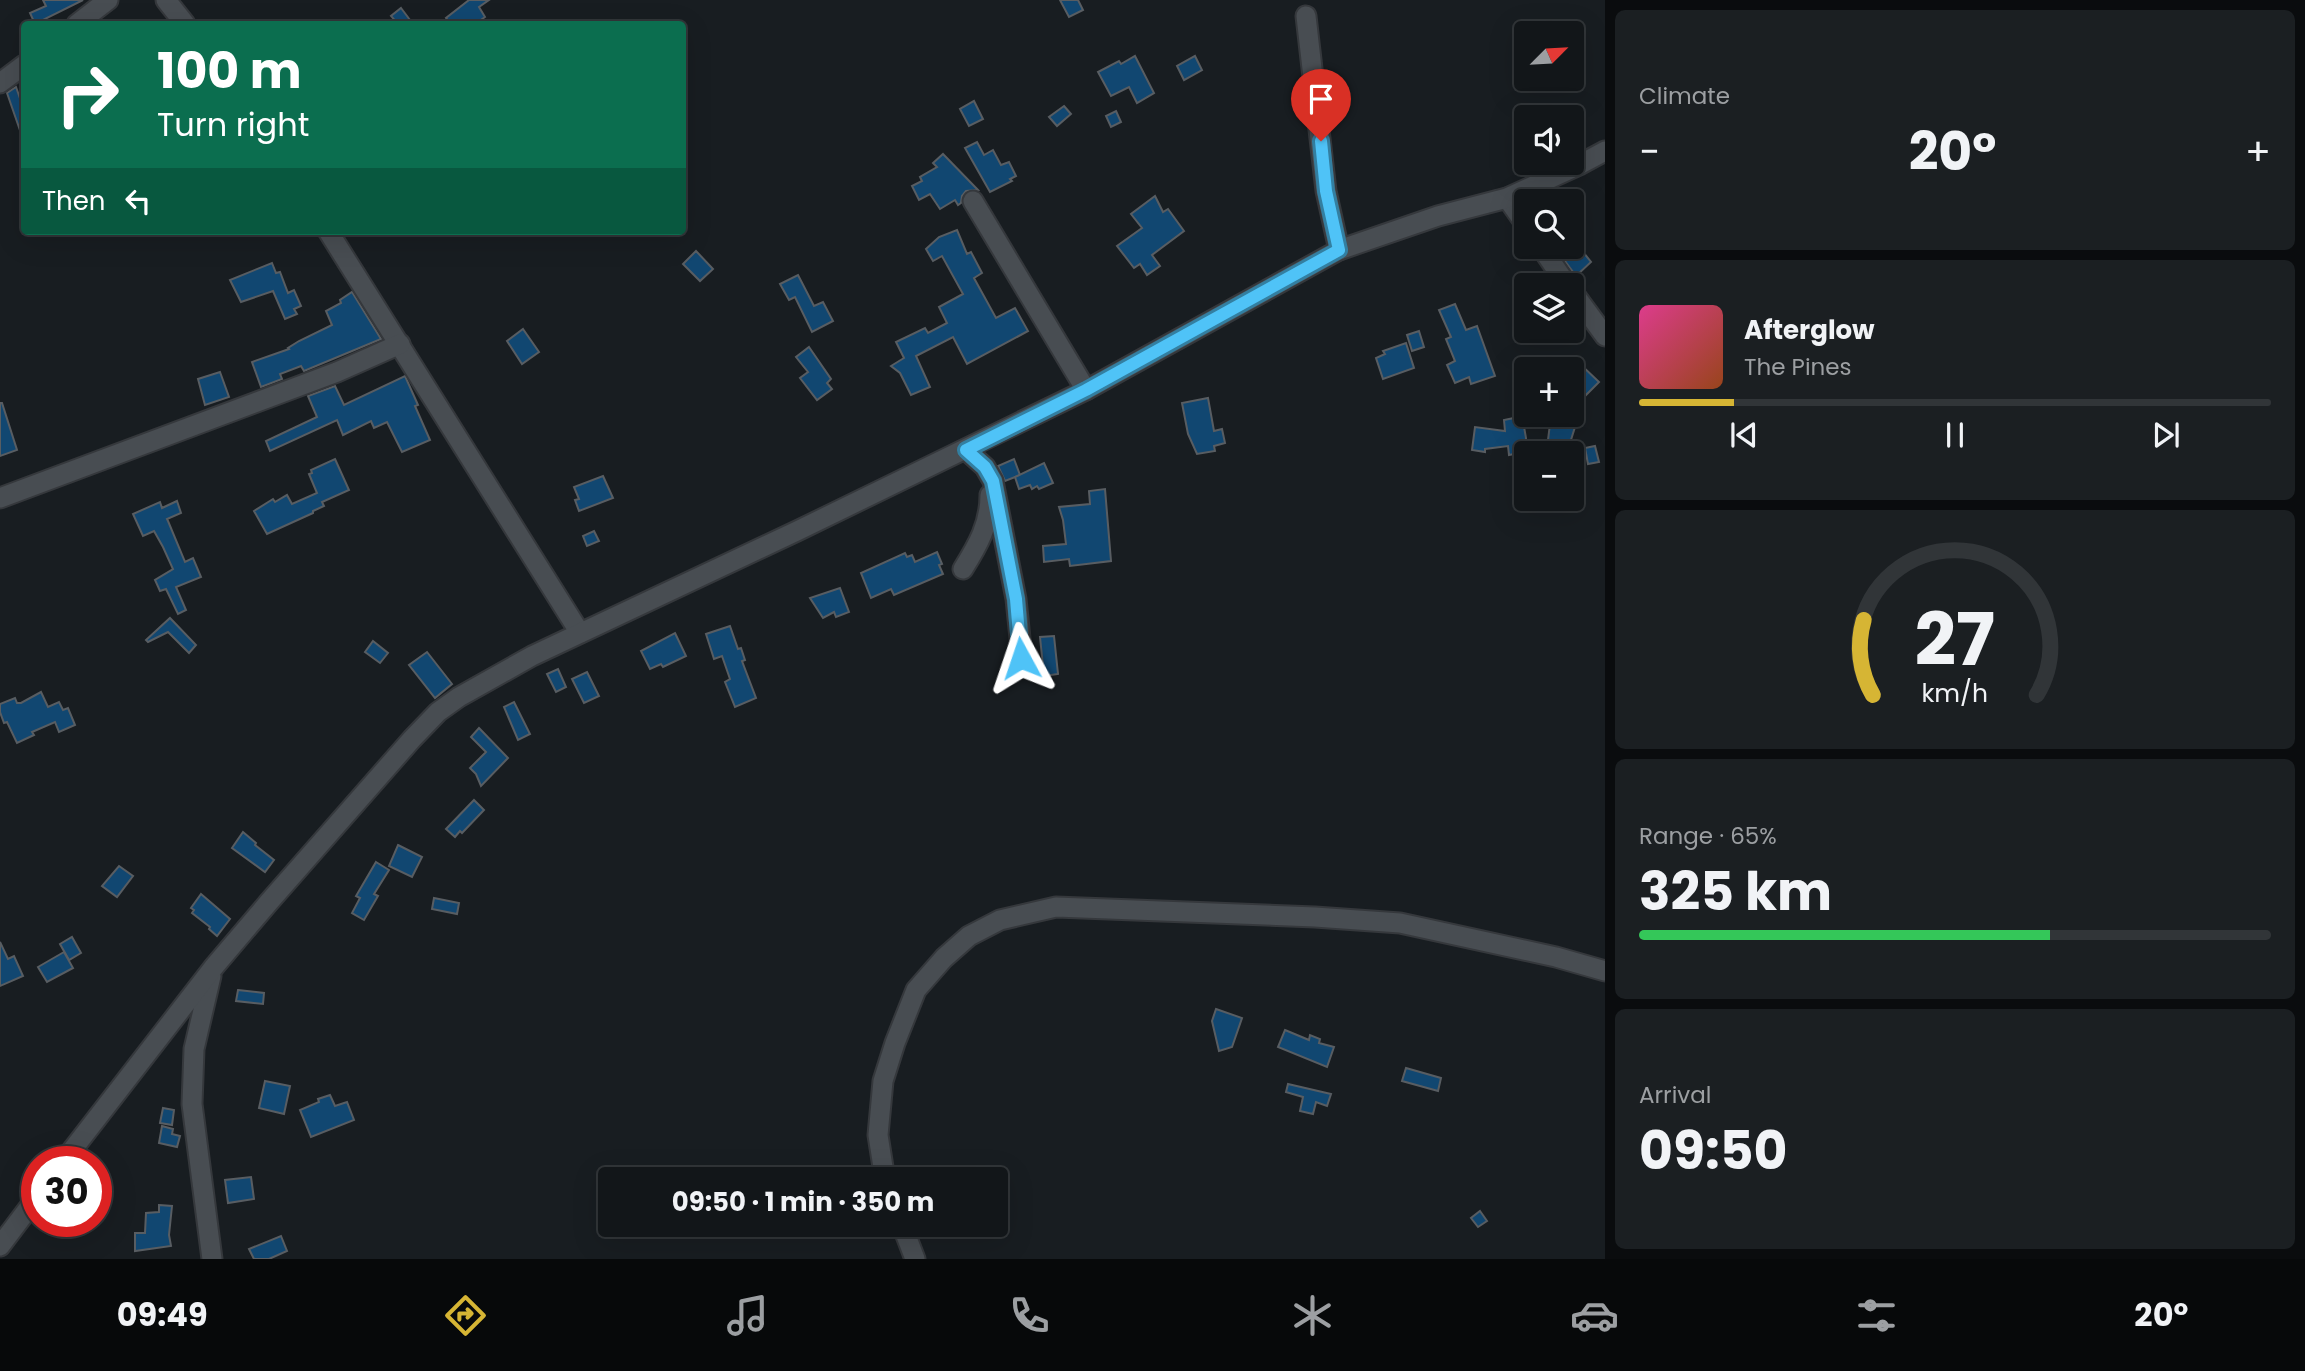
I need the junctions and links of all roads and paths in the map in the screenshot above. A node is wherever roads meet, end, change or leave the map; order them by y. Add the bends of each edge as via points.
1 (108, 0) edge
2 (166, 0) edge
3 (1306, 16) dead end
4 (81, 21) edge
5 (183, 21) edge
6 (21, 67) edge
7 (0, 83) edge
8 (1605, 150) edge
9 (1507, 198) junction
10 (973, 201) dead end
11 (1514, 208) edge
12 (331, 235) edge
13 (1339, 250) junction
14 (1584, 308) edge
15 (1605, 336) edge
16 (400, 344) junction
17 (1086, 390) junction
18 (966, 450) junction
19 (985, 467) junction
20 (0, 498) edge
21 (963, 569) dead end
22 (580, 633) junction
23 (1021, 658) dead end
24 (213, 968) junction
25 (1605, 971) edge
26 (74, 1146) edge
27 (883, 1167) edge
28 (21, 1218) edge
29 (907, 1237) edge
30 (0, 1246) edge
31 (212, 1259) edge
32 (915, 1259) edge

1 - 4 street
2 - 5 street
3 - 13 street via 1326,191
6 - 7 street
8 - 9 street
9 - 11 street
9 - 13 street
10 - 17 street
12 - 16 street
13 - 17 street
14 - 15 street
16 - 20 street
16 - 22 street
17 - 18 street
18 - 19 street
18 - 22 street
19 - 21 street via 990,484 988,521
19 - 23 street via 993,481 1011,573
22 - 24 street via 492,677 438,712
24 - 26 street
24 - 31 street via 192,1077
25 - 27 street via 1400,923 1056,907 1000,920 969,936 916,989 883,1081 878,1135
28 - 30 street
29 - 32 street

